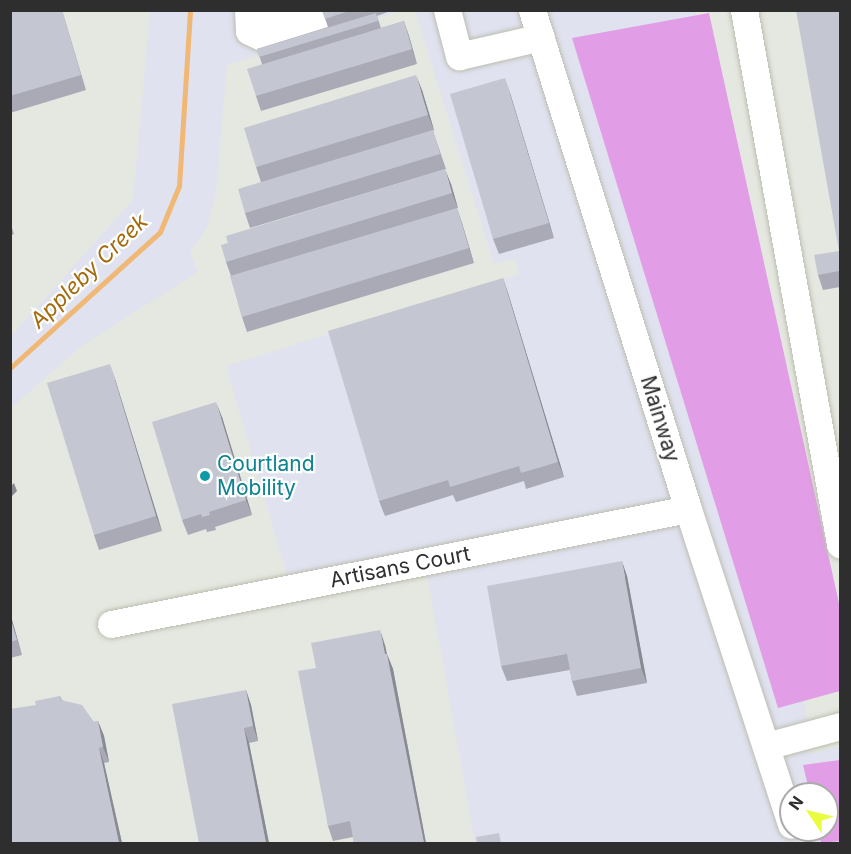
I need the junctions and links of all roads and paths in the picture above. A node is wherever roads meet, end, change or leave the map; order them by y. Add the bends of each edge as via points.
1 (248, 10) edge
2 (266, 10) edge
3 (291, 10) edge
4 (351, 10) edge
5 (447, 10) edge
6 (532, 10) edge
7 (744, 10) edge
8 (541, 37) junction
9 (688, 509) junction
10 (840, 544) edge
11 (111, 624) dead end
12 (840, 726) edge
13 (766, 746) junction
14 (779, 787) edge

1 - 4 street via 249,31 262,37
2 - 3 street via 279,15
5 - 8 street via 459,56
6 - 8 street, Mainway
7 - 10 street
8 - 9 street, Mainway
9 - 11 street, Artisans Court
9 - 13 street, Mainway
12 - 13 street
13 - 14 street, Mainway

